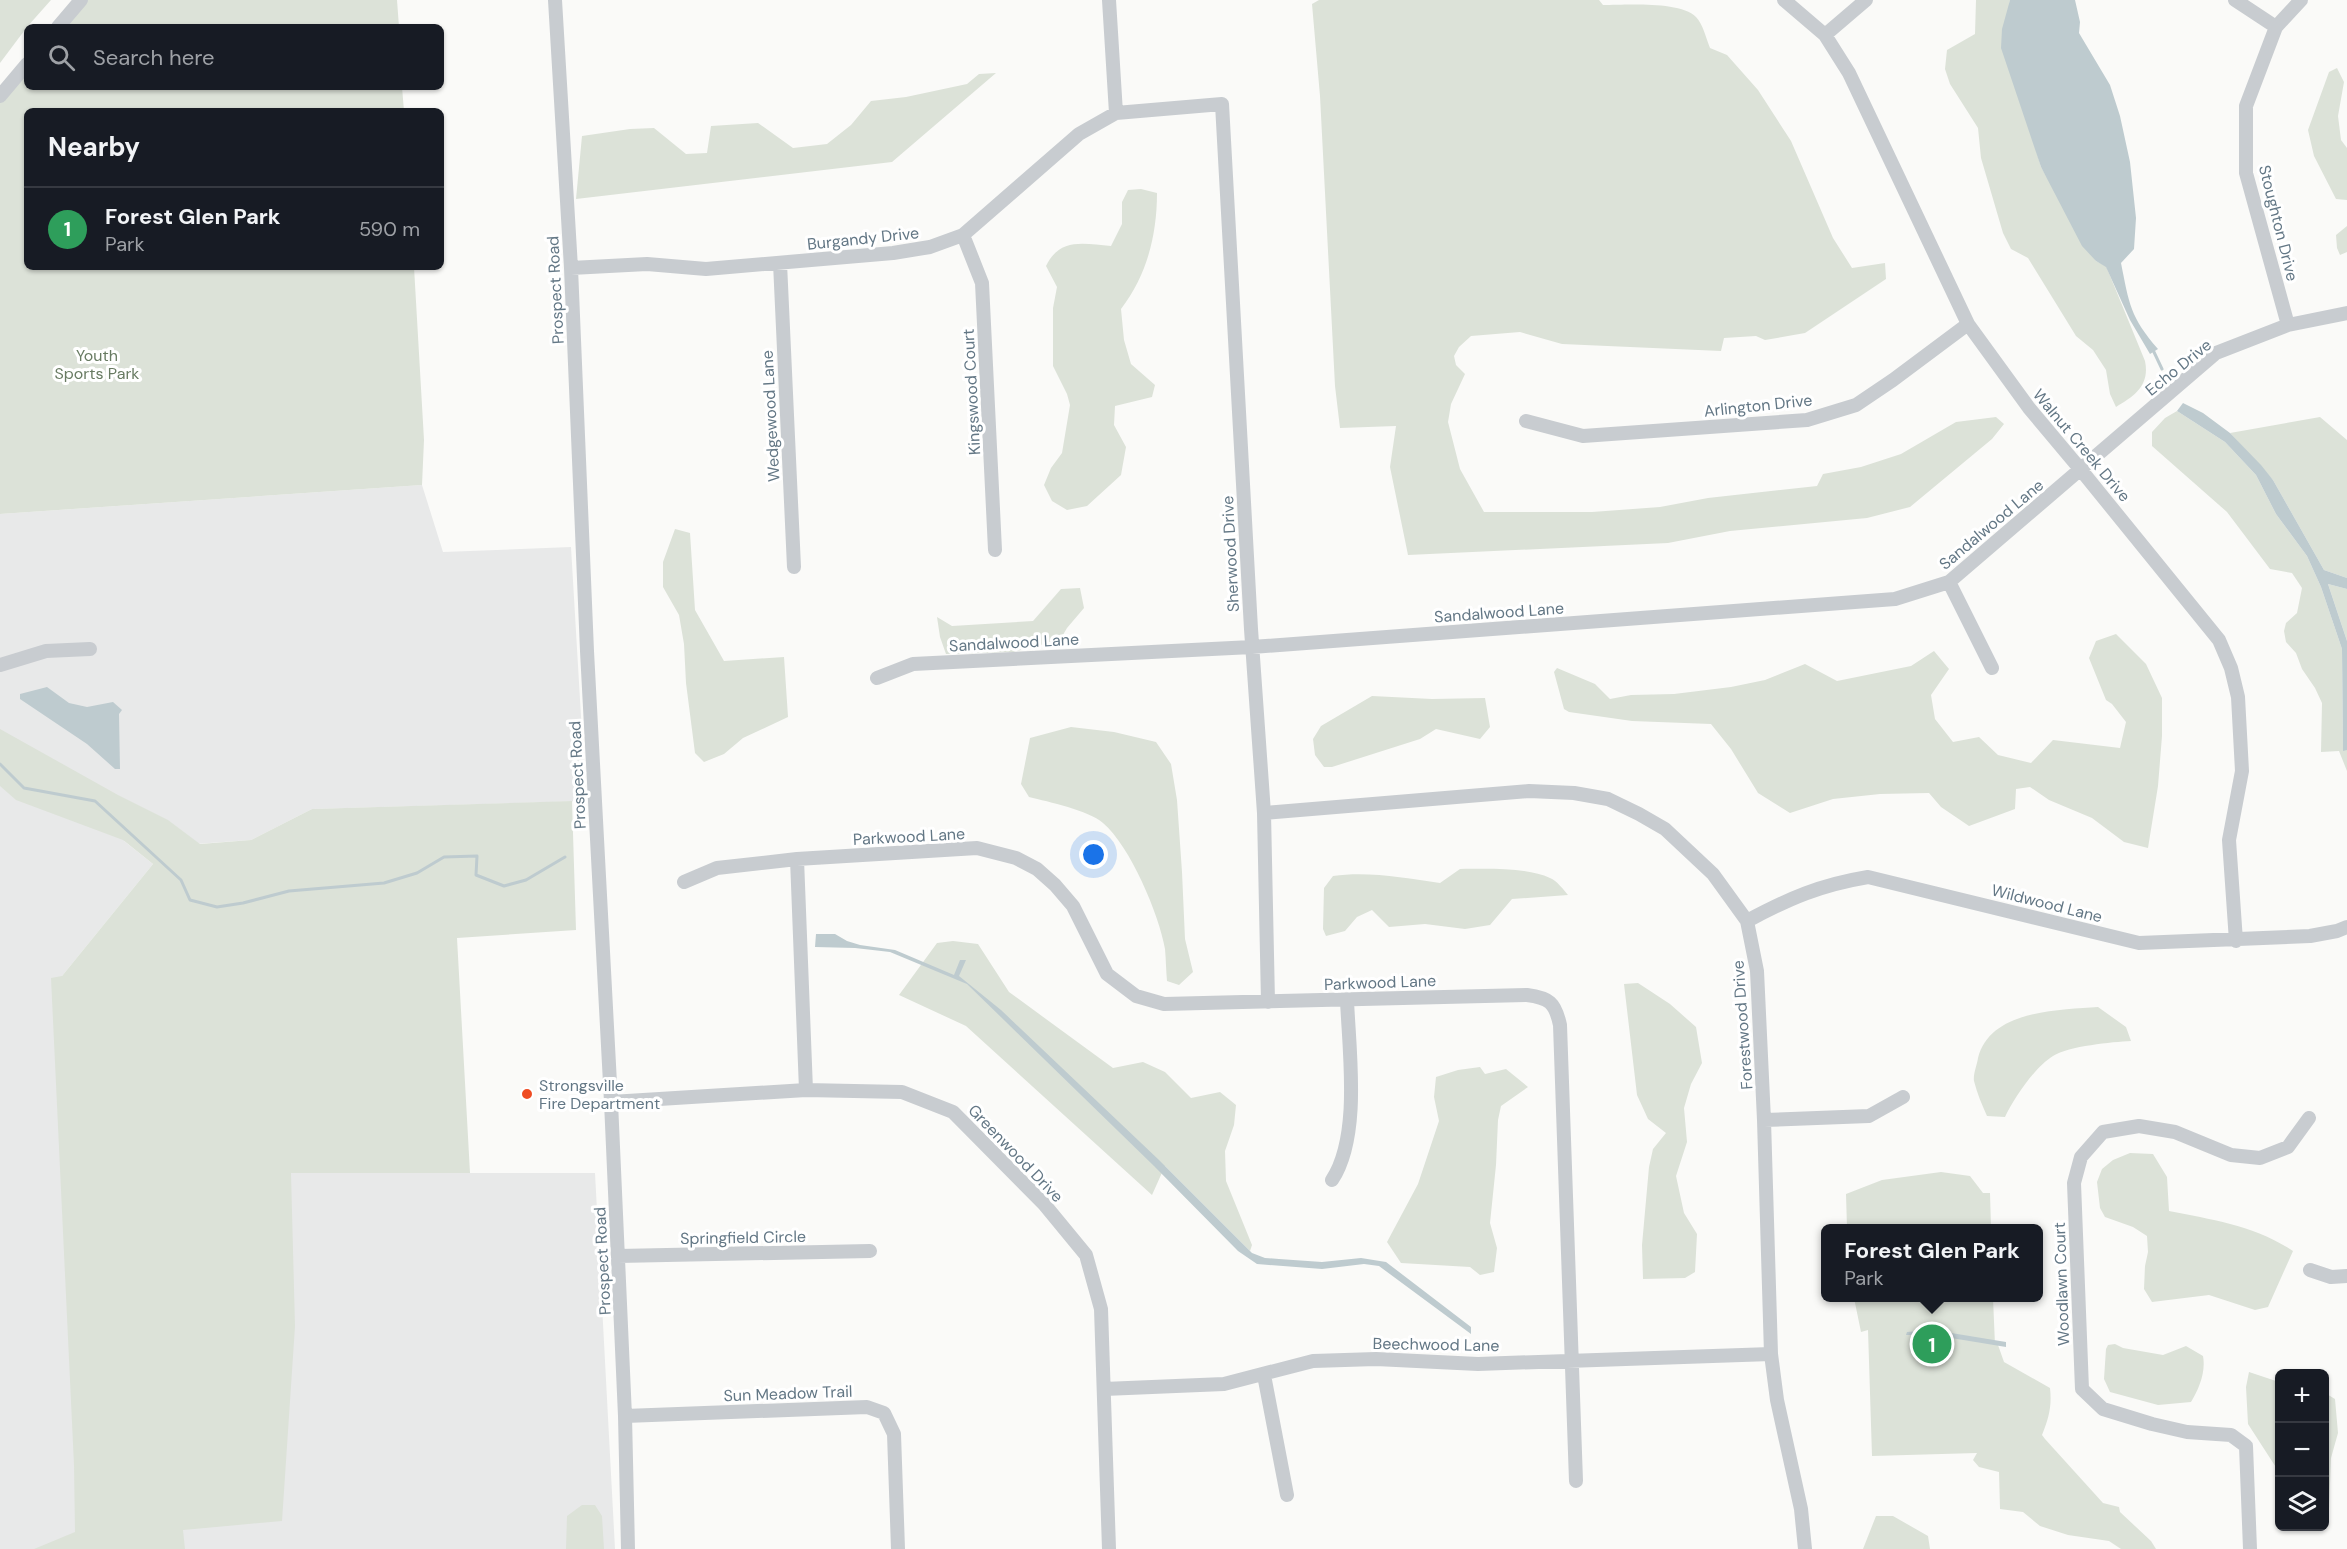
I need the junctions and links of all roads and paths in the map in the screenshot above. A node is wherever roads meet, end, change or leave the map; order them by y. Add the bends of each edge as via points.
1 (81, 0) edge
2 (555, 0) edge
3 (1109, 0) edge
4 (1784, 0) edge
5 (1866, 0) edge
6 (2235, 0) edge
7 (2301, 0) edge
8 (61, 24) edge
9 (2276, 27) junction
10 (1825, 35) junction
11 (24, 68) edge
12 (0, 96) edge
13 (1222, 104) joint
14 (1116, 113) junction
15 (963, 235) junction
16 (780, 263) junction
17 (571, 268) junction
18 (2347, 313) edge
19 (1968, 324) junction
20 (2288, 325) junction
21 (1526, 421) dead end
22 (2081, 470) junction
23 (995, 550) dead end
24 (794, 567) dead end
25 (1949, 582) junction
26 (1252, 646) junction
27 (90, 649) dead end
28 (0, 664) edge
29 (1992, 668) dead end
30 (877, 678) dead end
31 (1264, 813) junction
32 (797, 859) junction
33 (684, 882) dead end
34 (1748, 921) junction
35 (2347, 927) edge
36 (2236, 941) junction
37 (1347, 1000) junction
38 (1268, 1002) junction
39 (806, 1090) junction
40 (1903, 1096) dead end
41 (611, 1102) junction
42 (2309, 1118) dead end
43 (1764, 1120) junction
44 (1332, 1180) dead end
45 (870, 1251) dead end
46 (618, 1256) junction
47 (2310, 1270) dead end
48 (2347, 1276) edge
49 (1771, 1354) junction
50 (1573, 1360) junction
51 (1264, 1375) junction
52 (1104, 1389) junction
53 (625, 1416) junction
54 (1576, 1481) dead end
55 (1287, 1495) dead end
56 (628, 1549) edge
57 (898, 1549) edge
58 (1109, 1549) edge
59 (1805, 1549) edge
60 (2250, 1549) edge

1 - 8 street
2 - 17 street, Prospect Road
3 - 14 street
4 - 10 street, Walnut Creek Drive
5 - 10 street
6 - 9 street
7 - 9 street, Stoughton Drive
9 - 20 street, Stoughton Drive via 2246,106 2246,173
10 - 19 street, Walnut Creek Drive via 1849,73
11 - 12 street
13 - 14 street, Burgandy Drive
13 - 26 street, Sherwood Drive
14 - 15 street, Burgandy Drive via 1079,134
15 - 16 street, Burgandy Drive via 930,247 893,253
15 - 23 street, Kingswood Court via 982,283
16 - 17 street, Burgandy Drive via 706,269 647,264
16 - 24 street, Wedgewood Lane
17 - 41 street, Prospect Road
18 - 20 street, Echo Drive
19 - 21 street, Arlington Drive via 1856,405 1808,420 1582,436
19 - 22 street, Walnut Creek Drive via 2029,408
20 - 22 street, Echo Drive via 2216,353
22 - 25 street, Sandalwood Lane
22 - 36 street, Walnut Creek Drive via 2219,640 2231,668 2238,697 2242,771 2229,840
25 - 26 street, Sandalwood Lane via 1895,599
25 - 29 street
26 - 30 street, Sandalwood Lane via 913,664
26 - 31 street, Sherwood Drive
27 - 28 street via 46,651
31 - 34 street, Forestwood Drive via 1529,791 1608,799 1665,829 1713,874
31 - 38 street, Sherwood Drive
32 - 33 street, Parkwood Lane via 717,868
32 - 38 street, Parkwood Lane via 978,848 1016,858 1055,885 1073,906 1107,974 1136,996 1164,1004
32 - 39 street
34 - 36 street, Wildwood Lane via 1792,897 1833,883 1868,878 2139,943
34 - 43 street, Forestwood Drive via 1756,971
35 - 36 street, Wildwood Lane via 2310,936
37 - 38 street, Parkwood Lane
37 - 44 street via 1352,1107 1340,1168
37 - 50 street, Parkwood Lane via 1527,995 1543,997 1557,1010
39 - 41 street, Greenwood Drive
39 - 52 street, Greenwood Drive via 902,1092 953,1112 970,1129 1044,1204 1086,1255 1101,1310
40 - 43 street via 1869,1116
41 - 46 street, Prospect Road
42 - 60 street, Woodlawn Court via 2288,1147 2260,1158 2231,1155 2175,1132 2139,1126 2103,1132 2081,1157 2074,1183 2082,1389 2103,1409 2187,1432 2231,1435 2246,1446
43 - 49 street, Forestwood Drive
45 - 46 street, Springfield Circle
46 - 53 street, Prospect Road
47 - 48 street via 2331,1277
49 - 50 street, Beechwood Lane
49 - 59 street, Forestwood Drive
50 - 51 street, Beechwood Lane via 1478,1364 1376,1359 1313,1361
50 - 54 street, Parkwood Lane
51 - 52 street, Beechwood Lane via 1224,1384
51 - 55 street
52 - 58 street, Greenwood Drive
53 - 56 street, Prospect Road
53 - 57 street, Sun Meadow Trail via 867,1407 884,1413 894,1434

